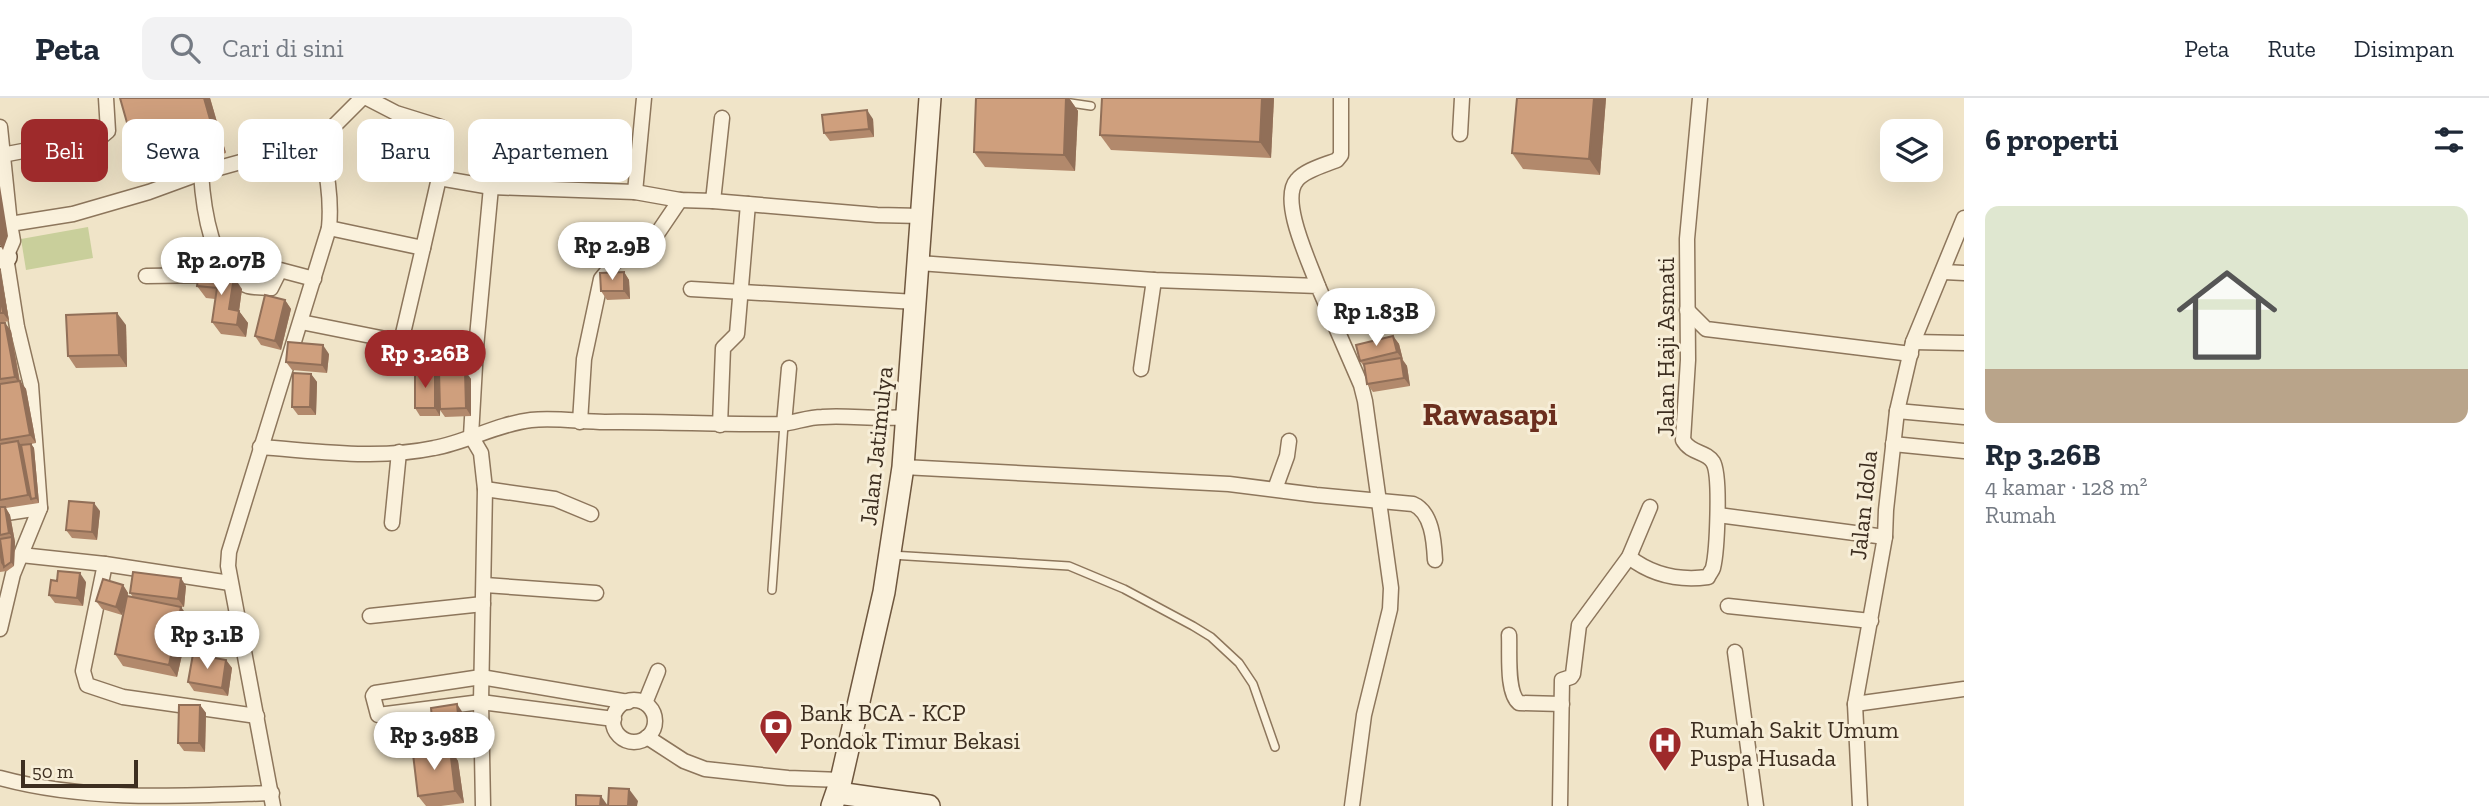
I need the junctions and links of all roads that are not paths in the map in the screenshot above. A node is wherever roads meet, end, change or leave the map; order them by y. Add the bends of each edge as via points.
1 (106, 98) edge
2 (365, 98) edge
3 (644, 98) edge
4 (930, 98) edge
5 (1341, 98) edge
6 (1462, 98) edge
7 (1700, 98) edge
8 (1054, 101) edge
9 (1091, 106) dead end
10 (722, 118) dead end
11 (342, 119) edge
12 (415, 119) edge
13 (0, 127) edge
14 (1461, 134) dead end
15 (2, 155) junction
16 (454, 181) edge
17 (176, 182) edge
18 (202, 182) edge
19 (328, 182) edge
20 (438, 182) edge
21 (491, 187) junction
22 (635, 192) junction
23 (680, 200) junction
24 (713, 201) junction
25 (748, 204) junction
26 (922, 215) junction
27 (1964, 218) edge
28 (10, 225) junction
29 (329, 228) junction
30 (423, 248) junction
31 (3, 258) edge
32 (919, 263) junction
33 (1944, 272) junction
34 (1964, 273) edge
35 (232, 275) junction
36 (146, 276) dead end
37 (314, 279) junction
38 (1154, 280) junction
39 (1318, 286) junction
40 (691, 289) dead end
41 (740, 292) junction
42 (916, 302) junction
43 (1687, 310) junction
44 (301, 322) junction
45 (17, 327) junction
46 (0, 330) edge
47 (401, 342) junction
48 (1964, 343) edge
49 (476, 348) junction
50 (1912, 348) junction
51 (789, 368) dead end
52 (1141, 369) dead end
53 (1897, 411) junction
54 (906, 417) junction
55 (1964, 417) edge
56 (580, 422) junction
57 (784, 424) junction
58 (720, 425) junction
59 (471, 436) junction
60 (1289, 442) dead end
61 (1893, 444) junction
62 (260, 447) junction
63 (1964, 451) edge
64 (399, 452) junction
65 (903, 467) junction
66 (485, 489) junction
67 (1275, 489) junction
68 (1379, 501) junction
69 (1650, 507) dead end
70 (40, 508) junction
71 (0, 514) edge
72 (592, 514) dead end
73 (1718, 515) junction
74 (392, 523) dead end
75 (1885, 537) junction
76 (21, 555) junction
77 (891, 555) junction
78 (1629, 557) junction
79 (1436, 560) dead end
80 (105, 564) junction
81 (7, 575) edge
82 (230, 583) junction
83 (485, 585) junction
84 (772, 590) dead end
85 (596, 593) dead end
86 (483, 604) junction
87 (1728, 606) dead end
88 (370, 616) dead end
89 (1871, 621) junction
90 (0, 629) edge
91 (1509, 635) dead end
92 (1735, 652) dead end
93 (658, 671) dead end
94 (481, 677) junction
95 (1964, 689) edge
96 (481, 702) junction
97 (628, 702) junction
98 (645, 703) junction
99 (1562, 704) junction
100 (1855, 704) junction
101 (257, 716) junction
102 (614, 719) junction
103 (648, 737) junction
104 (1275, 747) dead end
105 (0, 778) edge
106 (837, 793) edge
107 (273, 799) edge
108 (94, 800) edge
109 (483, 806) edge
110 (929, 806) edge
111 (1352, 806) edge
112 (1560, 806) edge
113 (1756, 806) edge
114 (1860, 806) edge

1 - 15 street via 108,131 102,136
2 - 11 street
2 - 12 street
3 - 22 street
4 - 26 main road, Jalan Jatimulya
5 - 39 street via 1342,155 1300,177 1291,195
6 - 14 street
7 - 43 street, Jalan Haji Asmati via 1687,239
8 - 9 lane
10 - 24 street
13 - 15 street
15 - 28 street
16 - 21 street
17 - 28 street via 73,214
18 - 35 street via 209,228
19 - 29 street
20 - 30 street
21 - 22 street
21 - 49 street
22 - 23 street
23 - 24 street
23 - 56 street via 655,237 615,262 601,279 584,359
24 - 25 street
25 - 26 street
25 - 41 street
26 - 32 main road, Jalan Jatimulya
27 - 33 street, Jalan Idola
28 - 31 street via 13,241
29 - 30 street
29 - 37 street
30 - 47 street
31 - 45 street
32 - 38 street
32 - 42 main road, Jalan Jatimulya
33 - 34 street
33 - 50 street, Jalan Idola
35 - 36 street
35 - 37 street via 247,285 271,288 280,270
37 - 44 street
38 - 39 street
38 - 52 street
39 - 68 street via 1361,385
40 - 41 street
41 - 42 street
41 - 58 street via 737,334 723,348
42 - 54 main road, Jalan Jatimulya
43 - 50 street via 1706,329
43 - 73 street, Jalan Haji Asmati via 1684,440 1688,448 1711,459 1715,466
44 - 47 street
44 - 62 street
45 - 46 street
45 - 70 street
47 - 49 street
48 - 50 street
49 - 59 street
50 - 53 street, Jalan Idola
51 - 57 street
53 - 55 street
53 - 61 street, Jalan Idola
54 - 57 street via 821,416
54 - 65 main road, Jalan Jatimulya
56 - 58 street
56 - 59 street via 532,420
57 - 58 street
57 - 84 lane
59 - 64 street via 436,448
59 - 66 street via 481,453
60 - 67 street
61 - 63 street
61 - 75 street, Jalan Idola
62 - 64 street
62 - 82 street via 229,552
64 - 74 street
65 - 67 street
65 - 77 main road, Jalan Jatimulya
66 - 72 street via 555,499
66 - 83 street
67 - 68 street
68 - 79 street via 1421,508
68 - 111 street via 1391,598 1364,715
69 - 78 street
70 - 71 street
70 - 76 street
73 - 75 street
73 - 78 street, Jalan Haji Asmati via 1713,569 1708,577 1654,573
75 - 89 street, Jalan Idola
76 - 80 street
76 - 81 street
77 - 104 lane via 1069,566 1125,589 1211,637 1238,663 1253,684
77 - 106 main road, Jalan Jatimulya
78 - 99 street via 1579,625 1574,669 1571,677 1562,680
80 - 82 street
80 - 101 street via 83,671 87,685 122,697
81 - 90 street
82 - 101 street
83 - 85 street
83 - 86 street
86 - 88 street
86 - 94 street
87 - 89 street
89 - 100 street, Jalan Idola
91 - 99 street via 1515,700
92 - 113 street
93 - 98 street
94 - 96 street
94 - 96 street via 373,696 377,715
94 - 97 street
95 - 100 street
96 - 102 street
96 - 109 street
97 - 98 street
97 - 102 street
98 - 103 street via 655,720
99 - 112 street
100 - 114 street, Jalan Idola
101 - 107 street
102 - 103 street via 615,730 627,741
103 - 106 street via 705,769 788,778
105 - 108 street
106 - 110 main road
107 - 108 street via 181,796

